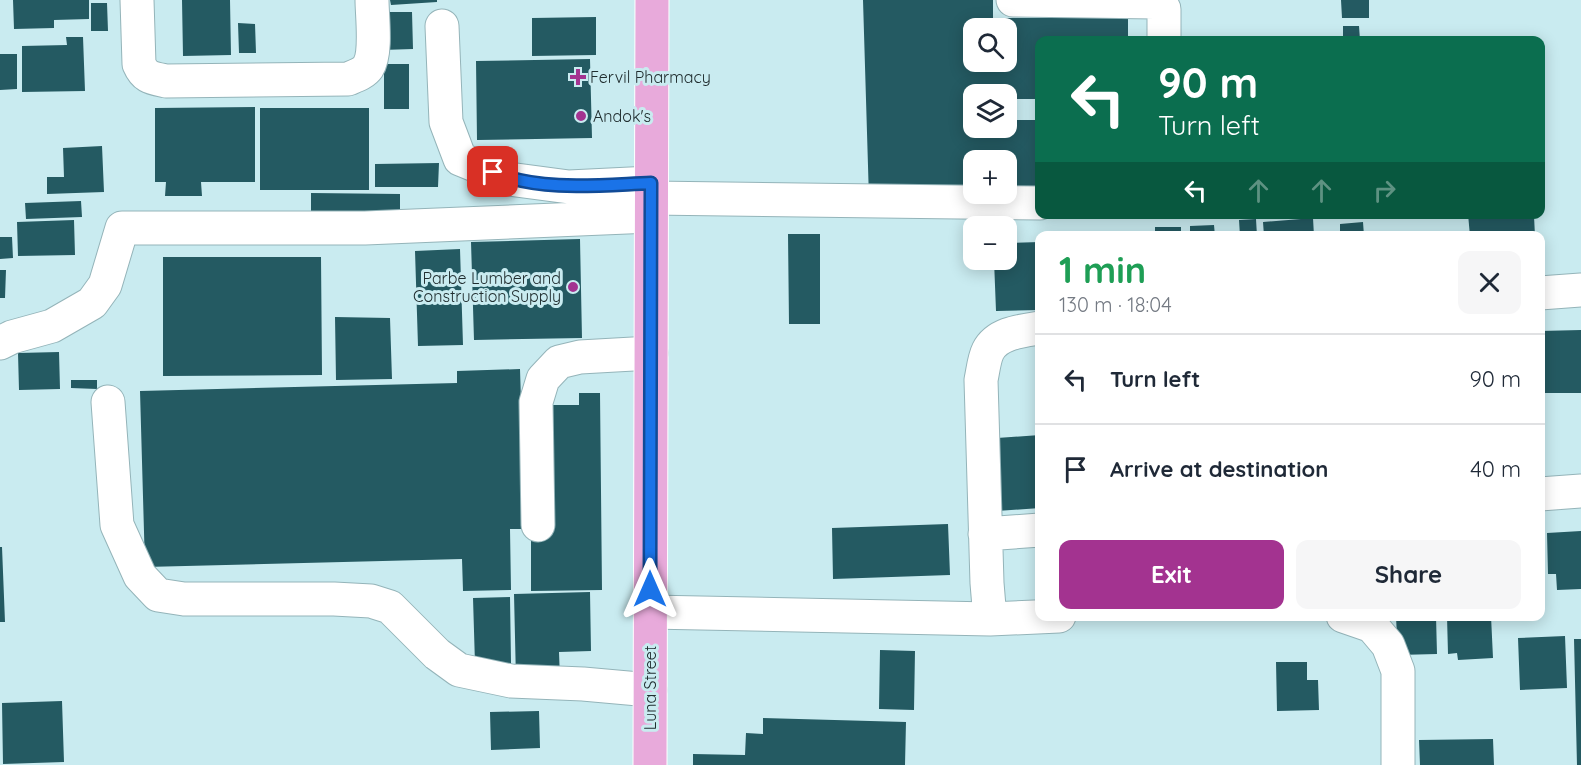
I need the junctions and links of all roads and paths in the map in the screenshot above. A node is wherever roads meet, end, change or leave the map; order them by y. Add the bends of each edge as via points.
1 (137, 0) edge
2 (372, 0) edge
3 (652, 0) edge
4 (1013, 0) edge
5 (442, 26) dead end
6 (1164, 36) edge
7 (651, 199) junction
8 (1035, 203) edge
9 (1581, 290) edge
10 (1545, 293) edge
11 (1035, 329) edge
12 (0, 343) edge
13 (651, 352) junction
14 (108, 402) dead end
15 (1581, 491) edge
16 (1545, 494) edge
17 (538, 525) dead end
18 (1035, 530) edge
19 (985, 534) junction
20 (650, 612) junction
21 (1035, 617) edge
22 (990, 619) junction
23 (1358, 621) edge
24 (650, 690) junction
25 (650, 765) edge
26 (1398, 765) edge

1 - 2 street via 139,64 143,74 178,81 354,77 369,66
3 - 7 main road, Luna Street
4 - 6 street via 1155,2 1164,9
5 - 7 street via 446,122 460,159 509,179
7 - 8 street
7 - 12 street via 365,228 122,228 105,285 92,303 52,326
7 - 13 main road, Luna Street
9 - 10 street
11 - 19 street via 999,338 988,351 981,380
13 - 17 street via 559,362 543,379 536,402
13 - 20 main road, Luna Street
14 - 24 street via 117,525 140,576 158,595 184,599 371,601 390,607 436,654 459,670 511,681
15 - 16 street
18 - 19 street
19 - 22 street
20 - 22 street
20 - 24 main road, Luna Street
21 - 22 street
23 - 26 street via 1372,626 1388,645 1398,671
24 - 25 main road, Luna Street

